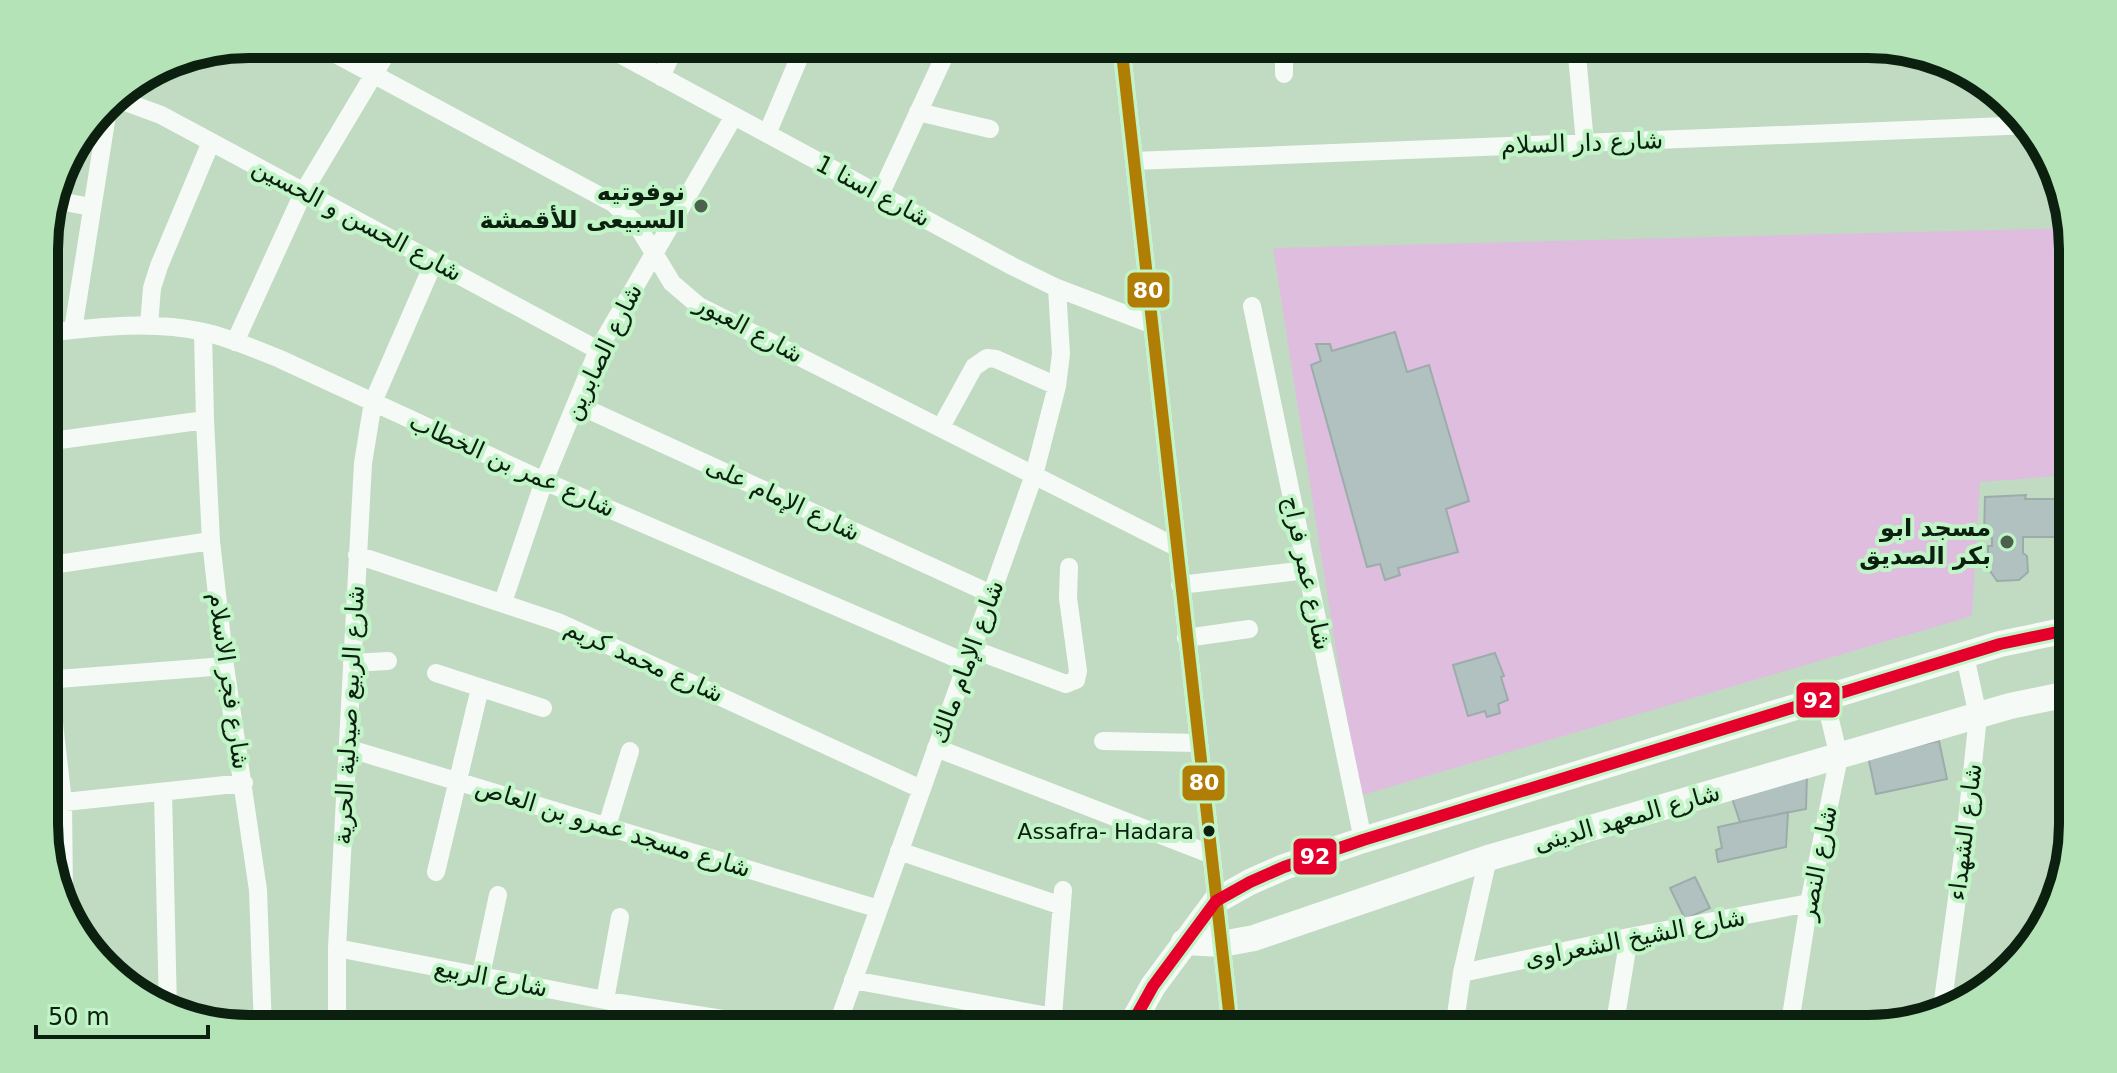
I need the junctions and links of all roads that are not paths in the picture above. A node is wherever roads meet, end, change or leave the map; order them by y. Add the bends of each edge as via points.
1 (343, 58) edge
2 (383, 58) edge
3 (626, 58) edge
4 (670, 58) edge
5 (799, 58) edge
6 (943, 58) edge
7 (1123, 58) edge
8 (1284, 58) edge
9 (1577, 58) edge
10 (373, 74) junction
11 (1284, 74) dead end
12 (661, 77) junction
13 (124, 104) edge
14 (918, 112) junction
15 (734, 116) junction
16 (106, 124) edge
17 (2013, 126) edge
18 (990, 129) dead end
19 (767, 134) junction
20 (211, 142) junction
21 (1585, 143) junction
22 (1134, 161) junction
23 (304, 191) junction
24 (880, 195) junction
25 (65, 202) edge
26 (91, 207) junction
27 (653, 254) junction
28 (434, 262) junction
29 (1057, 288) junction
30 (1252, 306) dead end
31 (1151, 324) junction
32 (149, 325) junction
33 (73, 330) junction
34 (58, 332) edge
35 (203, 332) junction
36 (235, 342) junction
37 (598, 350) junction
38 (1057, 386) junction
39 (373, 402) junction
40 (576, 404) junction
41 (205, 420) junction
42 (941, 427) junction
43 (58, 440) edge
44 (1034, 475) junction
45 (544, 481) junction
46 (211, 541) junction
47 (1176, 547) junction
48 (357, 555) junction
49 (58, 564) edge
50 (1069, 567) dead end
51 (1307, 570) junction
52 (1180, 585) junction
53 (991, 594) junction
54 (503, 602) junction
55 (1249, 629) dead end
56 (2059, 632) edge
57 (1186, 638) junction
58 (969, 656) junction
59 (1965, 656) junction
60 (388, 661) dead end
61 (352, 663) junction
62 (225, 666) junction
63 (436, 673) dead end
64 (58, 679) edge
65 (480, 688) junction
66 (2059, 696) edge
67 (1825, 699) junction
68 (543, 708) dead end
69 (1978, 716) junction
70 (1103, 741) dead end
71 (1198, 743) junction
72 (347, 748) junction
73 (936, 748) junction
74 (630, 751) dead end
75 (1839, 757) junction
76 (457, 781) junction
77 (244, 783) junction
78 (921, 789) junction
79 (163, 792) junction
80 (58, 803) edge
81 (607, 826) junction
82 (1363, 840) junction
83 (899, 851) junction
84 (1210, 854) junction
85 (1488, 858) junction
86 (436, 872) dead end
87 (498, 895) dead end
88 (1216, 901) junction
89 (1809, 903) junction
90 (879, 909) junction
91 (620, 917) dead end
92 (1629, 937) junction
93 (1184, 942) junction
94 (1222, 944) junction
95 (337, 948) junction
96 (1462, 973) junction
97 (481, 975) junction
98 (853, 980) junction
99 (168, 996) edge
100 (1943, 999) edge
101 (612, 1002) junction
102 (262, 1015) edge
103 (337, 1015) edge
104 (615, 1015) edge
105 (697, 1015) edge
106 (841, 1015) edge
107 (1047, 1015) edge
108 (1053, 1015) edge
109 (1137, 1015) edge
110 (1230, 1015) edge
111 (1456, 1015) edge
112 (1616, 1015) edge
113 (1791, 1015) edge

1 - 10 street, شارع العبور
2 - 10 street
3 - 12 street, شارع اسنا 1
4 - 12 street
5 - 19 street
6 - 14 street
7 - 22 street
8 - 11 street
9 - 21 street
10 - 23 street
10 - 27 street, شارع العبور via 613,203 637,225
12 - 15 street, شارع اسنا 1
13 - 20 street, شارع الحسن و الحسين via 161,115
14 - 18 street
14 - 24 street
15 - 19 street, شارع اسنا 1
15 - 27 street, شارع الصابرين
16 - 26 street
17 - 21 street, شارع دار السلام
19 - 24 street, شارع اسنا 1
20 - 23 street, شارع الحسن و الحسين
20 - 32 street via 159,266
21 - 22 street, شارع دار السلام
22 - 31 street
23 - 28 street, شارع الحسن و الحسين
23 - 36 street
24 - 29 street, شارع اسنا 1
25 - 26 street
26 - 33 street
27 - 37 street, شارع الصابرين
27 - 42 street, شارع العبور via 672,283 699,306
28 - 37 street, شارع الحسن و الحسين
28 - 39 street, شارع الربيع صيدلية الحرية
29 - 31 street, شارع اسنا 1
29 - 38 street, شارع الإمام مالك
30 - 51 street, شارع عمر فراج
31 - 47 street
32 - 33 street, شارع عمر بن الخطاب
32 - 35 street, شارع عمر بن الخطاب
33 - 34 street, شارع عمر بن الخطاب
35 - 36 street, شارع عمر بن الخطاب
35 - 41 street, شارع فجر الاسلام
36 - 39 street, شارع عمر بن الخطاب
37 - 40 street, شارع الصابرين
38 - 42 street via 987,358 974,367
38 - 44 street, شارع الإمام مالك
39 - 45 street, شارع عمر بن الخطاب
39 - 48 street, شارع الربيع صيدلية الحرية
40 - 45 street, شارع الصابرين
40 - 53 street, شارع الإمام على
41 - 43 street
41 - 46 street, شارع فجر الاسلام
42 - 44 street, شارع العبور
44 - 47 street, شارع العبور
44 - 53 street, شارع الإمام مالك
45 - 54 street, شارع الصابرين
45 - 58 street, شارع عمر بن الخطاب
46 - 49 street
46 - 62 street, شارع فجر الاسلام
47 - 52 street
48 - 54 street, شارع محمد كريم
48 - 61 street, شارع الربيع صيدلية الحرية
50 - 58 street, شارع عمر بن الخطاب via 1076,680 1066,684
51 - 52 street
51 - 82 street, شارع عمر فراج
52 - 57 street
53 - 58 street, شارع الإمام مالك
54 - 78 street, شارع محمد كريم via 610,645
55 - 57 street
56 - 59 street
57 - 71 street
58 - 73 street, شارع الإمام مالك
59 - 67 street
59 - 69 street, شارع الشهداء
60 - 61 street
61 - 72 street, شارع الربيع صيدلية الحرية
62 - 64 street
62 - 77 street, شارع فجر الاسلام
63 - 65 street
65 - 68 street
65 - 76 street
66 - 69 street, شارع المعهد الدينى
67 - 75 street, شارع النصر
67 - 82 street
69 - 75 street, شارع المعهد الدينى
69 - 100 street, شارع الشهداء
70 - 71 street
71 - 84 street
72 - 76 street, شارع مسجد عمرو بن العاص
72 - 95 street, شارع الربيع صيدلية الحرية
73 - 78 street, شارع الإمام مالك
73 - 84 street
74 - 81 street
75 - 85 street, شارع المعهد الدينى
75 - 89 street, شارع النصر
76 - 81 street, شارع مسجد عمرو بن العاص
76 - 86 street
77 - 79 street
77 - 102 street, شارع فجر الاسلام via 258,890
78 - 83 street, شارع الإمام مالك
79 - 80 street
79 - 99 street
81 - 90 street, شارع مسجد عمرو بن العاص
82 - 88 street via 1284,867
83 - 90 street, شارع الإمام مالك
83 - 108 street via 1062,898
84 - 88 street
85 - 94 street, شارع المعهد الدينى via 1254,938
85 - 96 street
87 - 97 street
88 - 93 street
88 - 94 street
89 - 92 street, شارع الشيخ الشعراوى
89 - 113 street, شارع النصر
90 - 98 street, شارع الإمام مالك
91 - 101 street
92 - 96 street, شارع الشيخ الشعراوى
92 - 112 street
93 - 94 street, شارع المعهد الدينى
93 - 109 street
94 - 110 street
95 - 97 street, شارع الربيع
95 - 103 street, شارع الربيع صيدلية الحرية
96 - 111 street
97 - 101 street, شارع الربيع
98 - 106 street, شارع الإمام مالك
98 - 107 street
101 - 104 street
101 - 105 street, شارع الربيع

